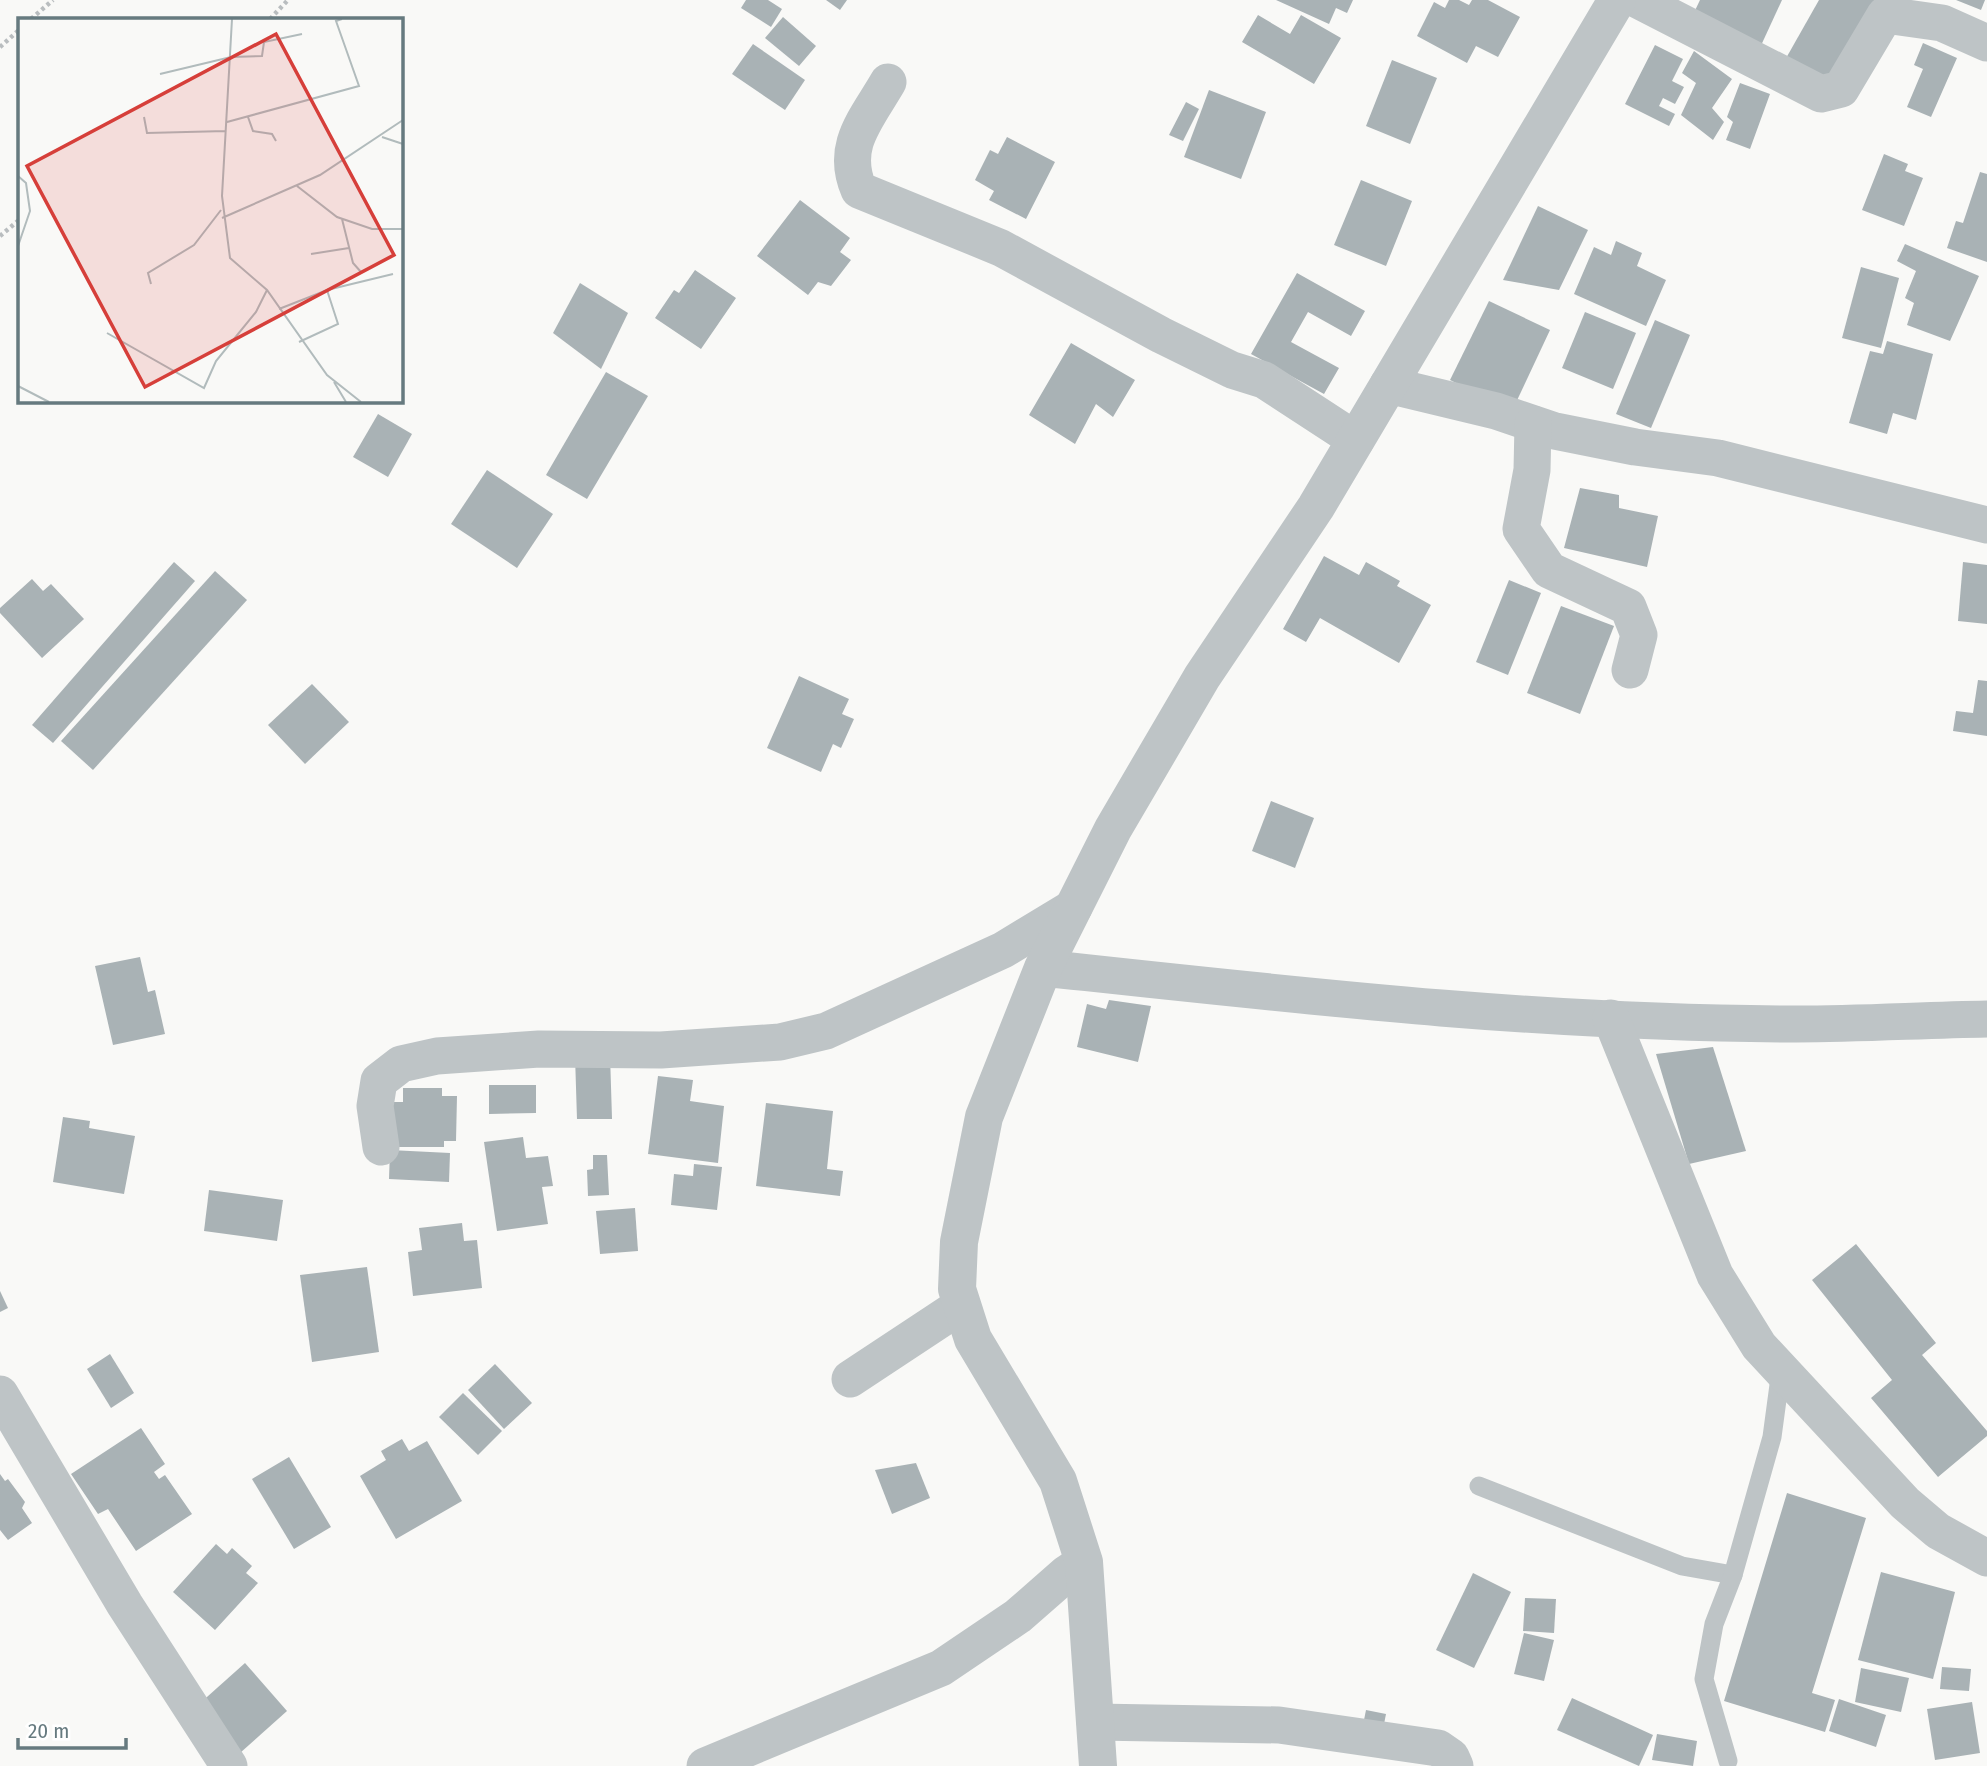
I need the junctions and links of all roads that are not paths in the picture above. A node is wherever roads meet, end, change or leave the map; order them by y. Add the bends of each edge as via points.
1 (1617, 0) edge
2 (1638, 0) edge
3 (1987, 43) edge
4 (888, 82) dead end
5 (1388, 385) junction
6 (1533, 424) junction
7 (1356, 440) junction
8 (1987, 526) edge
9 (1630, 670) dead end
10 (1074, 907) junction
11 (1043, 968) junction
12 (1611, 1018) junction
13 (1987, 1019) edge
14 (382, 1147) dead end
15 (962, 1305) junction
16 (1781, 1370) junction
17 (850, 1380) dead end
18 (0, 1394) edge
19 (1479, 1486) dead end
20 (1987, 1558) edge
21 (1084, 1562) junction
22 (1733, 1575) junction
23 (1095, 1722) junction
24 (1728, 1761) dead end
25 (229, 1766) edge
26 (705, 1766) edge
27 (1098, 1766) edge
28 (1456, 1766) edge

1 - 5 street
2 - 3 street via 1821,94 1841,89 1885,15 1942,23
4 - 7 street via 850,150 850,171 859,190 1001,248 1161,335 1232,370 1264,380
5 - 6 street
5 - 7 street
6 - 8 street via 1635,447 1718,458
6 - 9 street via 1532,470 1521,529 1549,570 1628,607 1639,635
7 - 10 street via 1202,677
10 - 11 street
10 - 14 street via 979,961 827,1031 791,1040 661,1050 539,1049 437,1056 401,1064 379,1081 375,1106
11 - 12 street via 1316,998
11 - 15 street via 984,1117 958,1242 957,1289
12 - 13 street via 1796,1024
12 - 16 street via 1714,1275 1759,1346
15 - 17 street
15 - 21 street via 973,1339 1058,1481
16 - 20 street via 1905,1503 1938,1531
16 - 22 lane via 1772,1437
18 - 25 street via 125,1605
19 - 22 lane via 1682,1566
21 - 23 street
21 - 26 street via 1018,1616 941,1668
22 - 24 lane via 1714,1624 1704,1679
23 - 27 street
23 - 28 street via 1279,1725 1438,1748

